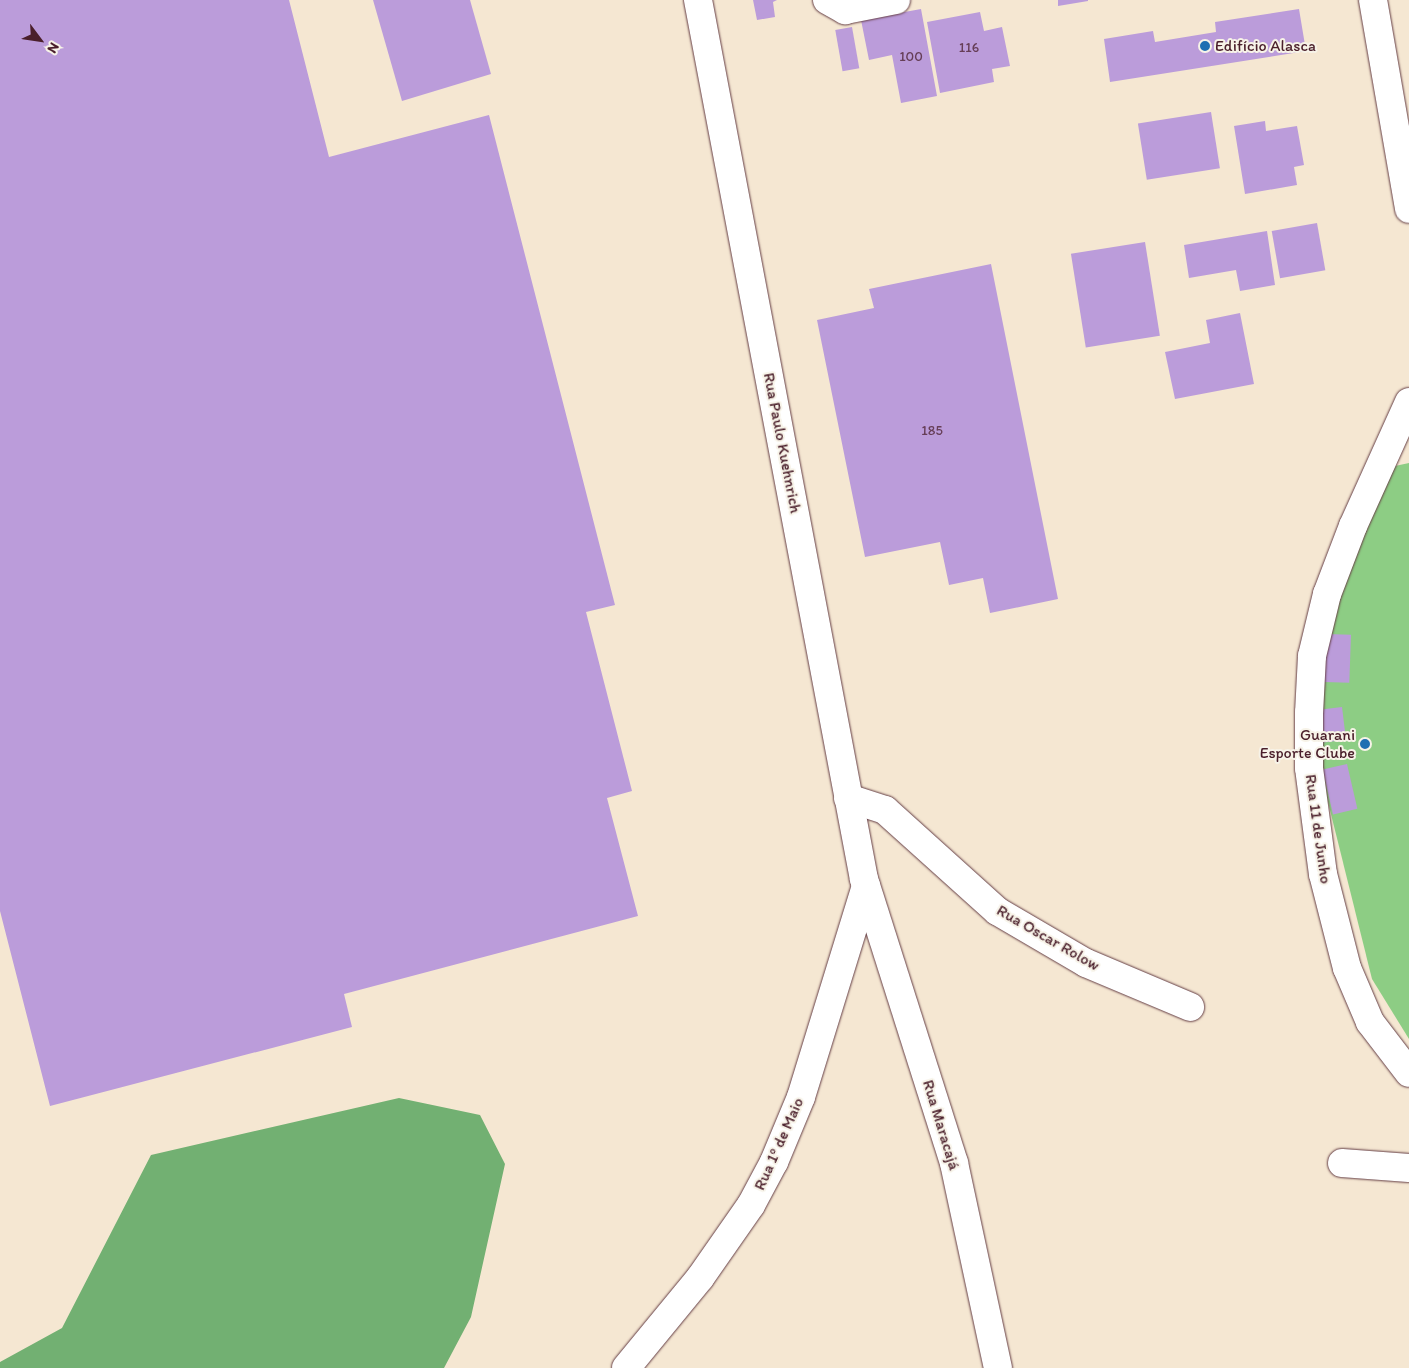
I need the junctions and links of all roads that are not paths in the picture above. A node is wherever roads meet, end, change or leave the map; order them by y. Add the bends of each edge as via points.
1 (698, 0) edge
2 (827, 0) edge
3 (896, 0) edge
4 (1373, 0) edge
5 (1409, 209) edge
6 (1409, 402) edge
7 (848, 798) junction
8 (866, 886) junction
9 (1190, 1007) dead end
10 (1409, 1073) edge
11 (1342, 1163) dead end
12 (1409, 1168) edge
13 (626, 1368) edge
14 (998, 1368) edge

1 - 7 street, Rua Paulo Kuehnrich
2 - 3 street via 845,10
4 - 5 street
6 - 10 street, Rua 11 de Junho via 1353,526 1327,594 1312,656 1309,713 1309,768 1323,874 1348,968 1370,1022
7 - 8 street, Rua Paulo Kuehnrich
7 - 9 street, Rua Oscar Rolow via 885,810 997,911 1086,964
8 - 13 street, Rua 1º de Maio via 801,1097 774,1162 751,1205 700,1278
8 - 14 street, Rua Maracajá via 954,1162
11 - 12 street

